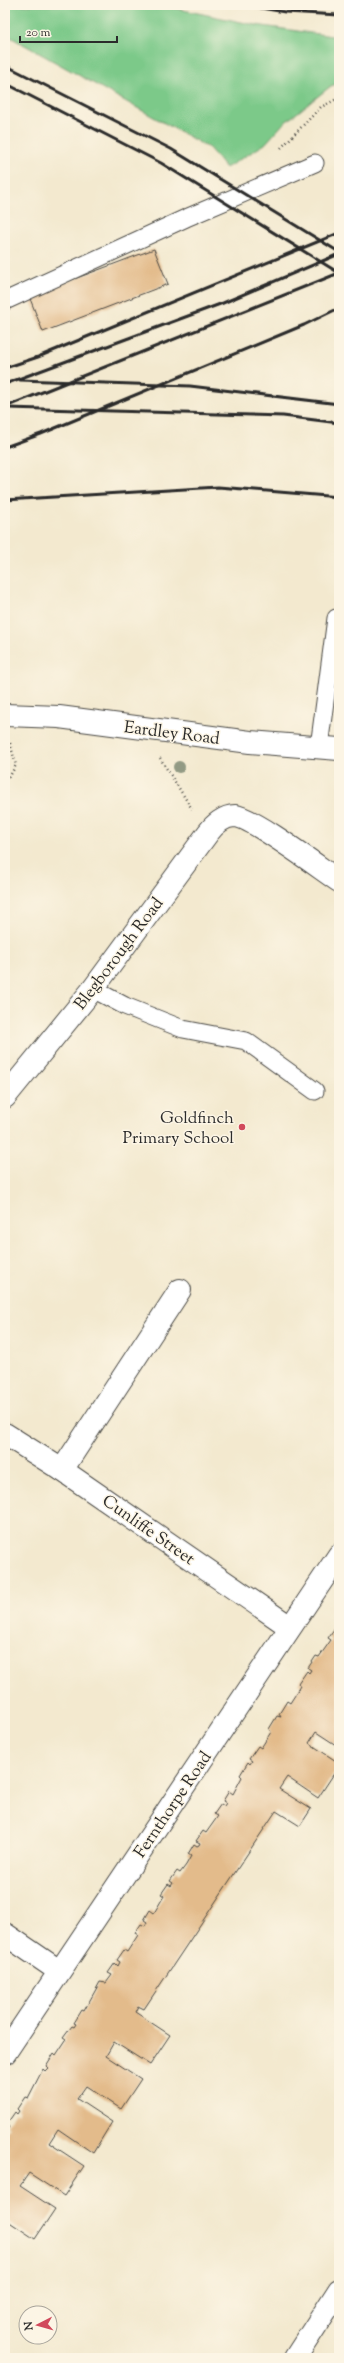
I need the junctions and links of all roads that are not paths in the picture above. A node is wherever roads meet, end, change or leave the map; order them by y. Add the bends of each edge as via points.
1 (315, 163) dead end
2 (5, 301) edge
3 (336, 618) dead end
4 (6, 711) edge
5 (329, 748) edge
6 (339, 881) edge
7 (93, 989) junction
8 (315, 1091) dead end
9 (5, 1097) edge
10 (180, 1290) dead end
11 (5, 1434) edge
12 (62, 1470) junction
13 (339, 1555) edge
14 (290, 1627) junction
15 (5, 1934) edge
16 (60, 1971) junction
17 (5, 2053) edge
18 (339, 2290) edge
19 (295, 2358) edge

1 - 2 lane via 179,221
3 - 5 lane
4 - 5 street, Eardley Road via 250,742
6 - 7 street, Blegborough Road via 255,824 236,816 219,821
7 - 8 lane via 125,1006 183,1030 246,1041
7 - 9 street, Blegborough Road
10 - 12 street
11 - 12 street, Cunliffe Street
12 - 14 street, Cunliffe Street
13 - 14 street, Fernthorpe Road
14 - 16 street, Fernthorpe Road
15 - 16 street
16 - 17 street, Fernthorpe Road
18 - 19 street

